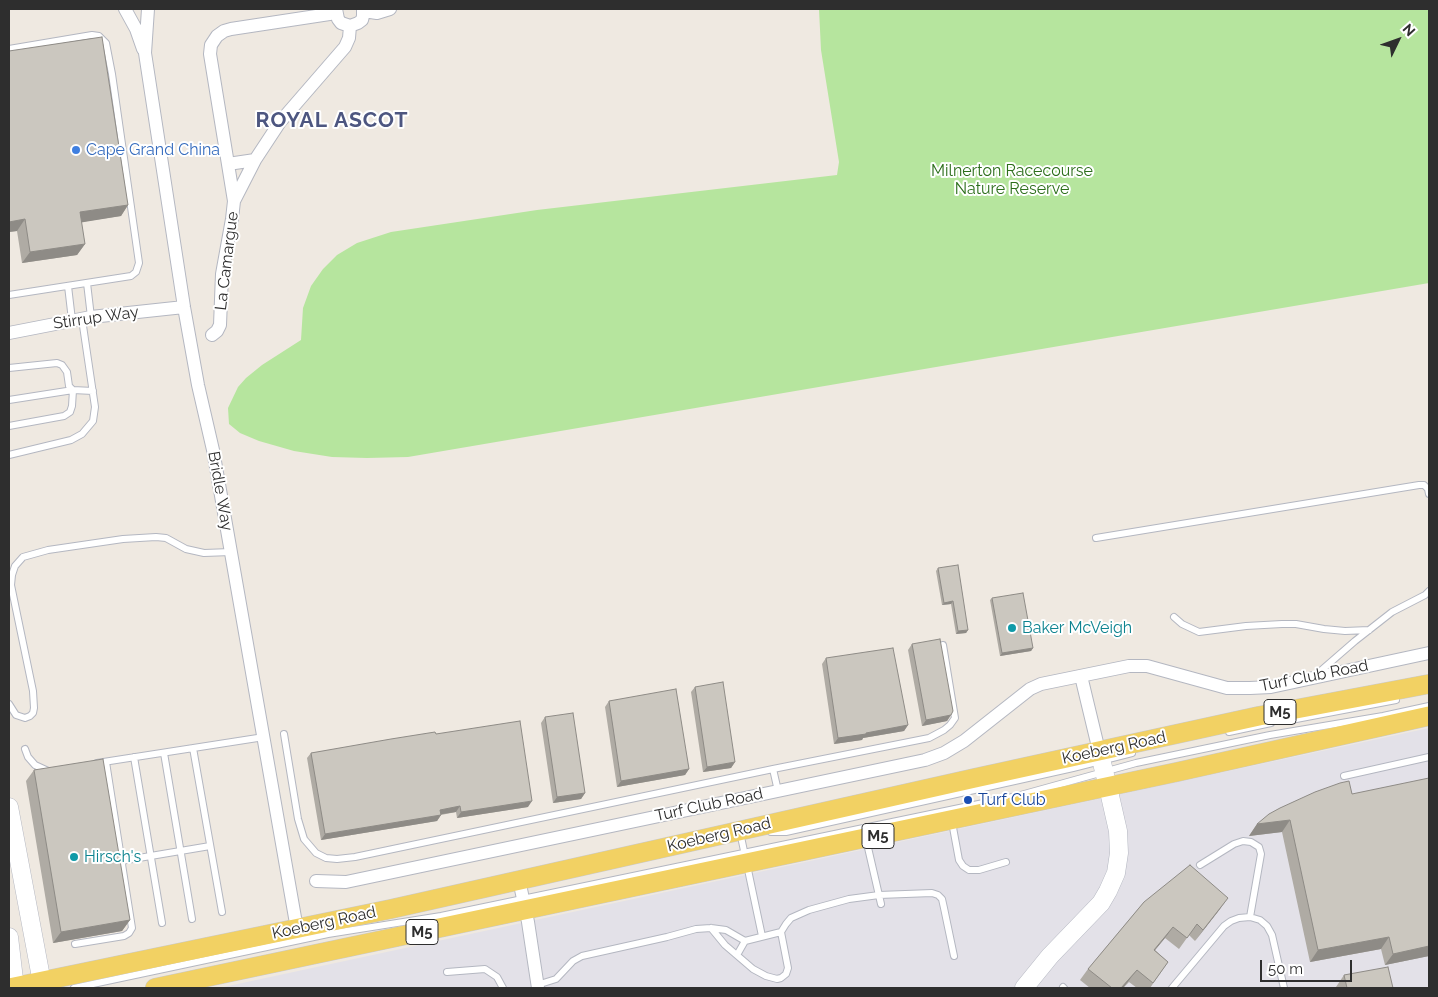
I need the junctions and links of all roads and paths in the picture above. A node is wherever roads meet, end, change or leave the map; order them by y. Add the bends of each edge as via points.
1 (125, 9) edge
2 (148, 9) edge
3 (390, 9) edge
4 (364, 10) edge
5 (336, 11) edge
6 (350, 26) junction
7 (9, 48) edge
8 (145, 53) junction
9 (255, 160) junction
10 (228, 164) junction
11 (234, 201) junction
12 (87, 283) junction
13 (68, 286) junction
14 (9, 295) edge
15 (184, 307) junction
16 (82, 319) junction
17 (9, 333) edge
18 (212, 335) dead end
19 (9, 368) edge
20 (73, 390) junction
21 (93, 390) junction
22 (9, 400) edge
23 (9, 426) edge
24 (9, 455) edge
25 (1429, 494) edge
26 (1096, 538) dead end
27 (231, 552) junction
28 (1429, 591) edge
29 (1174, 617) dead end
30 (1369, 630) junction
31 (944, 645) dead end
32 (1429, 653) edge
33 (1082, 676) junction
34 (1312, 678) junction
35 (1429, 684) edge
36 (1400, 699) dead end
37 (9, 704) edge
38 (1429, 706) edge
39 (1429, 716) edge
40 (1287, 720) dead end
41 (1278, 722) dead end
42 (284, 734) dead end
43 (1220, 734) dead end
44 (264, 737) junction
45 (193, 748) junction
46 (25, 749) dead end
47 (1143, 750) dead end
48 (164, 753) junction
49 (134, 757) junction
50 (1429, 757) edge
51 (106, 762) junction
52 (89, 764) edge
53 (1103, 768) junction
54 (772, 769) junction
55 (55, 770) edge
56 (1344, 776) dead end
57 (778, 790) junction
58 (9, 807) edge
59 (952, 820) junction
60 (740, 831) junction
61 (866, 838) junction
62 (210, 846) junction
63 (180, 852) junction
64 (151, 857) junction
65 (745, 858) junction
66 (122, 862) junction
67 (1006, 862) dead end
68 (1200, 865) dead end
69 (519, 880) junction
70 (316, 881) dead end
71 (879, 895) junction
72 (524, 904) junction
73 (881, 904) dead end
74 (222, 912) dead end
75 (1250, 917) junction
76 (192, 918) dead end
77 (162, 923) dead end
78 (711, 928) junction
79 (297, 929) junction
80 (781, 932) junction
81 (762, 936) junction
82 (9, 937) edge
83 (745, 940) junction
84 (75, 944) dead end
85 (737, 955) junction
86 (954, 956) dead end
87 (447, 972) dead end
88 (42, 985) edge
89 (538, 986) edge
90 (13, 988) edge
91 (74, 988) edge
92 (154, 988) edge
93 (503, 988) edge
94 (1024, 988) edge
95 (1172, 988) edge
96 (1284, 988) edge

1 - 8 street, Bridle Way
2 - 8 street, Bridle Way
3 - 4 street via 376,13
4 - 6 street, La Camargue via 362,20
5 - 6 street via 341,23
5 - 10 street via 231,29 217,36 210,54
6 - 9 street, La Camargue via 341,53 280,122
7 - 12 lane via 92,35 99,36 106,43 139,264 131,276
8 - 15 street, Bridle Way
9 - 10 street
9 - 11 street, La Camargue
10 - 11 street
11 - 18 street, La Camargue via 222,274 220,325
12 - 13 lane
12 - 16 lane
13 - 14 lane
13 - 16 lane
15 - 16 street, Stirrup Way
15 - 27 street, Bridle Way
16 - 17 street, Stirrup Way
16 - 21 lane
19 - 20 lane via 57,363 67,372 69,386
20 - 21 lane
20 - 22 lane
20 - 23 lane via 70,412 64,416
21 - 24 lane via 93,421 82,434 58,444
25 - 26 lane via 1424,485 1419,485
27 - 37 lane via 204,553 156,537 48,550 23,557 15,566 11,585 34,708 25,718 16,715
27 - 44 street, Bridle Way
28 - 30 lane via 1392,612
29 - 30 lane via 1199,632 1282,624 1346,631
30 - 34 lane
31 - 54 lane via 955,718 944,730 929,738
32 - 34 street, Turf Club Road
33 - 34 street, Turf Club Road via 1129,666 1147,666 1228,688 1271,687
33 - 53 street
33 - 57 street, Turf Club Road via 1030,689 944,753 925,760
35 - 53 main road, Koeberg Road / M5 via 1259,716
36 - 40 lane
38 - 53 lane
39 - 53 main road, Koeberg Road / M5
41 - 43 lane
42 - 54 lane via 304,839 316,853 337,860
44 - 45 lane
44 - 79 street, Bridle Way
45 - 48 lane
45 - 62 lane
46 - 55 lane via 35,765 46,771
47 - 53 lane
48 - 49 lane
48 - 63 lane
49 - 51 lane
49 - 64 lane
50 - 56 lane
51 - 52 lane
51 - 66 lane
53 - 59 main road, Koeberg Road / M5
53 - 60 main road, Koeberg Road / M5
53 - 65 lane via 1017,796
53 - 94 main road via 1118,831 1116,873 1096,909
54 - 57 lane
57 - 70 street, Turf Club Road via 346,882
58 - 88 main road
59 - 61 main road, Koeberg Road / M5
59 - 67 lane via 963,866 979,870
60 - 65 lane
60 - 69 main road, Koeberg Road / M5
61 - 65 main road, Koeberg Road / M5
61 - 71 lane
62 - 63 lane
62 - 74 lane
63 - 64 lane
63 - 76 lane
64 - 66 lane
64 - 77 lane
65 - 72 main road, Koeberg Road / M5
65 - 81 lane
66 - 84 lane via 131,931 124,936
68 - 75 lane via 1243,841 1259,847
69 - 72 street
69 - 79 main road, Koeberg Road / M5
71 - 73 lane
71 - 80 lane via 809,910 791,918
71 - 86 lane via 938,895 942,899
72 - 89 street
72 - 91 lane via 328,934
72 - 92 main road, Koeberg Road / M5
75 - 95 lane via 1239,918 1224,926
75 - 96 lane via 1260,920 1272,935
78 - 83 lane via 726,930
78 - 85 lane
78 - 89 lane via 582,956 565,967 556,979
79 - 88 main road, Koeberg Road / M5
80 - 81 lane
80 - 85 lane via 788,968 781,978 753,969
81 - 83 lane
82 - 90 main road
83 - 85 lane
87 - 93 lane via 485,969 497,977
88 - 90 main road, Koeberg Road / M5

